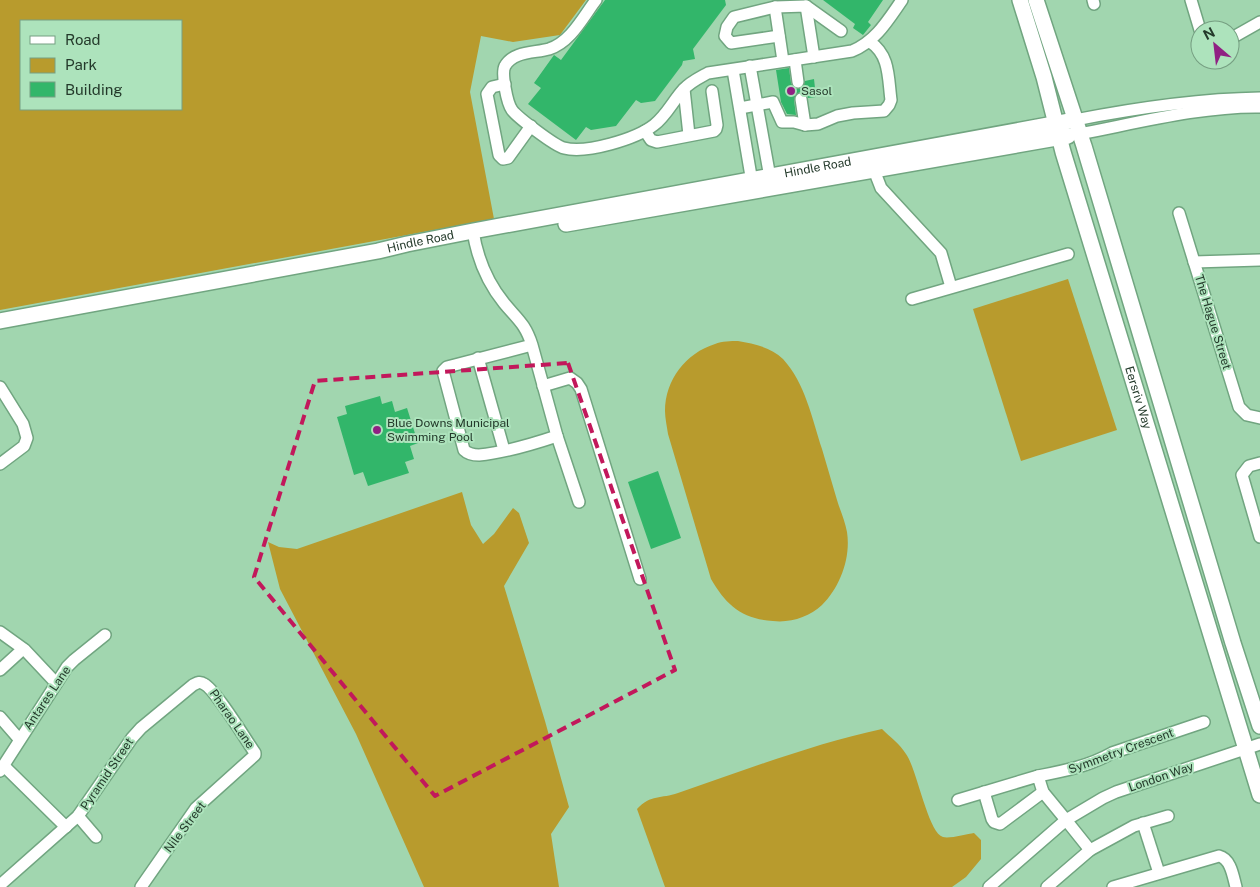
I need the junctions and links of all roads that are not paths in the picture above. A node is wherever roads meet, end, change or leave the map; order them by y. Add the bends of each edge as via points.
1 (596, 0) edge
2 (902, 0) edge
3 (1020, 0) edge
4 (1036, 0) edge
5 (1191, 0) edge
6 (806, 6) junction
7 (774, 7) junction
8 (1197, 20) edge
9 (1260, 22) edge
10 (841, 31) dead end
11 (1240, 33) edge
12 (779, 36) junction
13 (870, 42) junction
14 (814, 57) junction
15 (795, 60) junction
16 (782, 62) junction
17 (750, 66) junction
18 (733, 70) junction
19 (798, 82) dead end
20 (505, 84) junction
21 (684, 89) junction
22 (712, 91) dead end
23 (1260, 98) edge
24 (801, 99) dead end
25 (757, 104) junction
26 (1260, 107) edge
27 (740, 108) junction
28 (805, 125) junction
29 (531, 126) junction
30 (1077, 127) junction
31 (1057, 130) junction
32 (645, 131) junction
33 (689, 135) junction
34 (874, 170) junction
35 (771, 182) junction
36 (753, 186) junction
37 (1179, 213) dead end
38 (473, 235) junction
39 (1068, 254) dead end
40 (1260, 260) edge
41 (1194, 262) junction
42 (951, 287) junction
43 (912, 298) dead end
44 (0, 321) edge
45 (532, 345) junction
46 (478, 358) junction
47 (543, 386) junction
48 (0, 387) edge
49 (1260, 418) edge
50 (557, 436) junction
51 (504, 450) junction
52 (1260, 463) edge
53 (0, 464) edge
54 (579, 502) dead end
55 (1260, 537) edge
56 (640, 579) dead end
57 (0, 633) edge
58 (105, 635) dead end
59 (24, 649) junction
60 (0, 670) edge
61 (56, 683) junction
62 (208, 686) joint
63 (0, 717) edge
64 (1204, 722) dead end
65 (1260, 726) edge
66 (19, 739) junction
67 (1253, 746) edge
68 (255, 753) joint
69 (2, 768) edge
70 (1038, 776) junction
71 (984, 792) junction
72 (1043, 792) junction
73 (1260, 795) edge
74 (958, 800) dead end
75 (78, 816) junction
76 (1063, 816) junction
77 (1168, 816) dead end
78 (1143, 823) junction
79 (66, 827) junction
80 (96, 837) dead end
81 (1090, 850) junction
82 (1159, 872) junction
83 (0, 885) edge
84 (141, 887) edge
85 (990, 887) edge
86 (1047, 887) edge
87 (1113, 887) edge
88 (1236, 887) edge

1 - 20 street via 562,43 510,59 502,73
2 - 13 street
3 - 31 main road, Eersriv Way
4 - 30 main road, Eersriv Way
5 - 8 street
6 - 7 street
6 - 10 street
6 - 14 street
7 - 12 street
7 - 12 street via 734,17 725,36 730,43
9 - 11 street
12 - 16 street
13 - 14 street via 852,51
13 - 28 street via 886,61 890,100 886,108 880,112 845,114
14 - 15 street
15 - 16 street
15 - 19 street
16 - 17 street
17 - 18 street
17 - 25 street
18 - 21 street via 708,74
18 - 27 street
20 - 29 street via 512,111
20 - 29 street via 492,87 487,94 499,156 508,158
21 - 32 street via 664,116
21 - 33 street
22 - 33 street via 716,129
23 - 30 street, Hindle Road via 1175,103
24 - 28 street
25 - 27 street
25 - 28 street via 773,102 782,122
25 - 35 street
26 - 30 street, Hindle Road
27 - 36 street
29 - 32 street via 563,148 618,143
30 - 31 main road, Hindle Road
30 - 65 main road, Eersriv Way
31 - 34 main road, Hindle Road
31 - 35 main road, Hindle Road
31 - 67 main road, Eersriv Way
32 - 33 street via 655,142
34 - 35 main road, Hindle Road
34 - 42 street via 881,188 940,253
35 - 36 main road, Hindle Road
36 - 38 main road, Hindle Road
37 - 41 street, The Hague Street
38 - 44 main road, Hindle Road via 407,244
38 - 45 street via 483,268 494,289 520,320
39 - 42 street
40 - 41 street
41 - 49 street, The Hague Street via 1239,407 1247,415
42 - 43 street
45 - 46 street
45 - 47 street
46 - 51 street
46 - 51 street via 447,367 444,372 464,450 479,455
47 - 50 street
47 - 56 street via 570,378 581,390
48 - 53 street via 27,438 24,446
50 - 51 street
50 - 54 street
52 - 55 street via 1249,466 1242,475
57 - 59 street
58 - 61 street, Antares Lane via 74,660
59 - 60 street
59 - 61 street
61 - 66 street, Antares Lane
62 - 68 street, Pharao Lane
62 - 75 street, Pyramid Street via 201,682 193,685 136,732
63 - 66 street
64 - 70 street, Symmetry Crescent via 1081,766
66 - 69 street, Antares Lane
67 - 73 main road, Eersriv Way
67 - 76 street, London Way via 1116,792
68 - 84 street, Nile Street via 196,808
69 - 79 street
70 - 71 street, Symmetry Crescent
70 - 72 street
71 - 72 street via 993,821 998,824
71 - 74 street, Symmetry Crescent
72 - 76 street
75 - 79 street, Pyramid Street
75 - 80 street, Pyramid Street
76 - 81 street
76 - 85 street, London Way
77 - 78 street
78 - 81 street
78 - 82 street
79 - 83 street, Pyramid Street
81 - 86 street
82 - 87 street
82 - 88 street via 1215,856 1229,863

